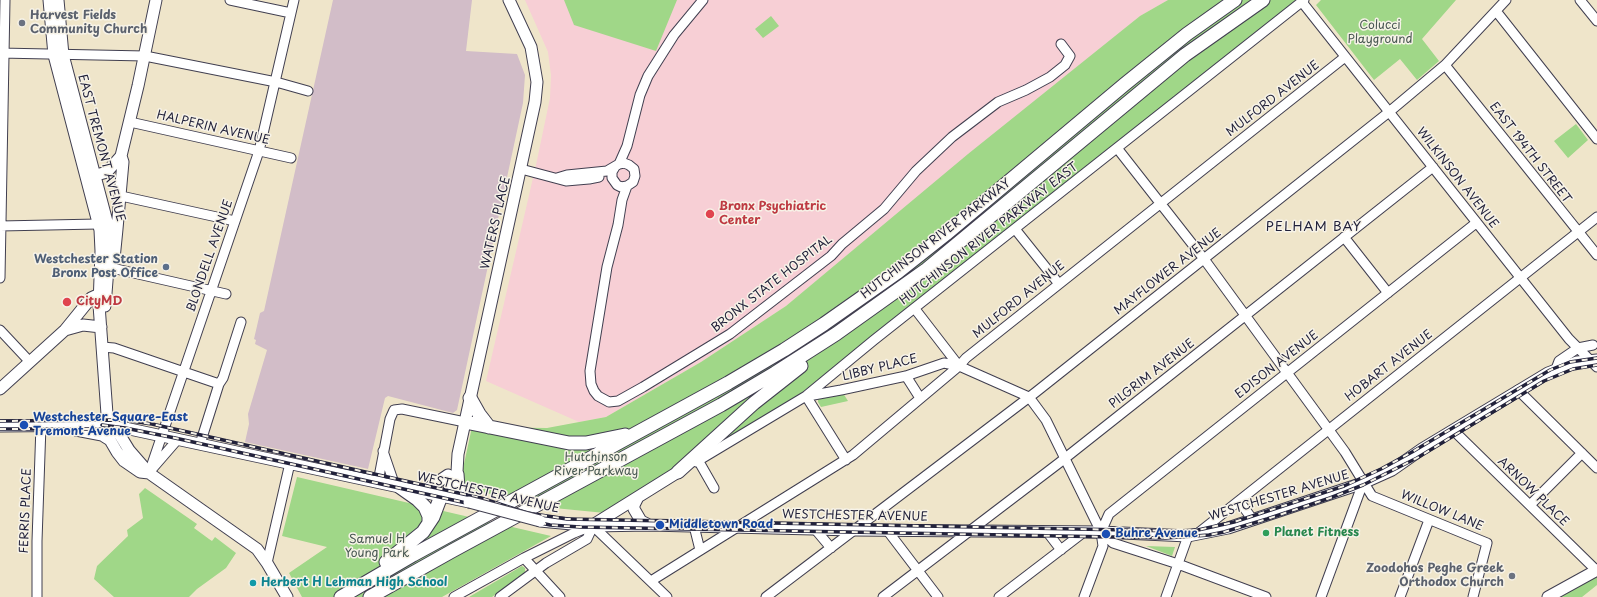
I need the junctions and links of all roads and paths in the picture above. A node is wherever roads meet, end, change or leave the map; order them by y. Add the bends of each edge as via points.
1 (5, 0) edge
2 (50, 0) edge
3 (58, 0) edge
4 (156, 0) edge
5 (230, 0) edge
6 (294, 0) edge
7 (509, 0) edge
8 (703, 0) edge
9 (1235, 0) edge
10 (1263, 0) edge
11 (1506, 0) edge
12 (1580, 0) edge
13 (1303, 1) edge
14 (1496, 11) junction
15 (291, 14) junction
16 (1597, 21) edge
17 (1061, 44) dead end
18 (2, 53) edge
19 (59, 55) junction
20 (145, 56) junction
21 (1345, 57) junction
22 (1445, 65) junction
23 (276, 82) junction
24 (308, 91) dead end
25 (1389, 112) junction
26 (130, 122) junction
27 (1597, 139) edge
28 (626, 146) junction
29 (1117, 148) junction
30 (259, 151) junction
31 (121, 156) junction
32 (291, 158) dead end
33 (629, 165) junction
34 (617, 166) junction
35 (1433, 167) junction
36 (521, 169) junction
37 (91, 176) junction
38 (556, 178) junction
39 (614, 182) junction
40 (627, 186) junction
41 (121, 196) junction
42 (622, 200) junction
43 (1160, 204) junction
44 (1597, 217) edge
45 (235, 221) junction
46 (1476, 223) junction
47 (98, 224) junction
48 (1, 226) edge
49 (1015, 229) junction
50 (1578, 232) junction
51 (1344, 237) junction
52 (1597, 255) edge
53 (1204, 259) junction
54 (106, 265) junction
55 (0, 278) edge
56 (1520, 278) junction
57 (1059, 284) junction
58 (211, 291) junction
59 (103, 292) junction
60 (1388, 293) junction
61 (226, 294) dead end
62 (874, 308) junction
63 (915, 308) junction
64 (1246, 315) junction
65 (241, 322) dead end
66 (101, 327) junction
67 (0, 330) edge
68 (66, 330) junction
69 (1575, 346) junction
70 (1595, 346) edge
71 (102, 347) junction
72 (30, 362) junction
73 (1595, 363) edge
74 (959, 366) junction
75 (1556, 370) junction
76 (182, 372) junction
77 (1287, 372) junction
78 (906, 376) junction
79 (218, 384) junction
80 (0, 389) edge
81 (1518, 390) junction
82 (806, 396) junction
83 (1029, 397) junction
84 (470, 398) junction
85 (920, 398) junction
86 (465, 422) junction
87 (3, 424) edge
88 (41, 425) junction
89 (54, 425) junction
90 (110, 425) junction
91 (489, 427) junction
92 (1328, 430) junction
93 (1453, 430) junction
94 (638, 433) junction
95 (162, 436) junction
96 (178, 439) junction
97 (110, 440) junction
98 (200, 444) junction
99 (383, 450) junction
100 (1582, 453) junction
101 (1064, 458) junction
102 (698, 460) junction
103 (846, 460) junction
104 (290, 463) junction
105 (1597, 468) edge
106 (678, 472) junction
107 (148, 473) junction
108 (453, 474) junction
109 (378, 482) junction
110 (1363, 483) junction
111 (398, 486) junction
112 (714, 488) dead end
113 (423, 492) junction
114 (444, 497) junction
115 (638, 497) junction
116 (1239, 501) junction
117 (469, 502) junction
118 (1530, 505) junction
119 (1253, 520) junction
120 (1429, 520) junction
121 (430, 523) junction
122 (564, 524) junction
123 (649, 525) junction
124 (694, 526) junction
125 (736, 527) junction
126 (592, 528) junction
127 (815, 529) junction
128 (854, 530) junction
129 (886, 530) junction
130 (970, 531) junction
131 (1084, 532) junction
132 (1101, 532) junction
133 (1048, 533) junction
134 (1192, 535) junction
135 (560, 540) junction
136 (831, 548) junction
137 (700, 550) junction
138 (1061, 550) junction
139 (524, 558) junction
140 (267, 563) junction
141 (1178, 564) junction
142 (918, 570) junction
143 (1597, 570) edge
144 (535, 571) junction
145 (651, 581) junction
146 (1245, 593) edge
147 (346, 594) edge
148 (459, 596) edge
149 (37, 597) edge
150 (287, 597) edge
151 (370, 597) edge
152 (500, 597) edge
153 (560, 597) edge
154 (667, 597) edge
155 (766, 597) edge
156 (882, 597) edge
157 (938, 597) edge
158 (999, 597) edge
159 (1084, 597) edge
160 (1166, 597) edge
161 (1266, 597) edge
162 (1321, 597) edge
163 (1400, 597) edge
164 (1473, 597) edge
165 (1548, 597) edge

1 - 18 street
2 - 19 main road, EAST TREMONT AVENUE
3 - 19 main road, EAST TREMONT AVENUE
4 - 20 main road
5 - 15 street
6 - 15 street, BLONDELL AVENUE
7 - 36 main road, WATERS PLACE via 531,47 537,82 534,112
8 - 28 street via 674,35 648,76
9 - 94 highway, HUTCHINSON RIVER PARKWAY via 1144,68 946,234 880,285 778,354
10 - 62 highway, HUTCHINSON RIVER PARKWAY via 1173,64 938,259
11 - 14 street, MAYFLOWER AVENUE
12 - 16 street
13 - 21 street, WILKINSON AVENUE
13 - 29 street, HUTCHINSON RIVER PARKWAY EAST
14 - 22 street, MAYFLOWER AVENUE
14 - 27 street
15 - 23 street, BLONDELL AVENUE
17 - 42 street, BRONX STATE HOSPITAL via 1070,56 1065,65 1031,87 998,102 952,137 916,171 884,209 831,256 730,334 643,387 618,401 610,402 594,391 590,371 607,267
18 - 19 street
18 - 48 street
19 - 20 street
19 - 37 main road, EAST TREMONT AVENUE
20 - 23 street
20 - 26 main road
21 - 25 street, WILKINSON AVENUE
21 - 43 street, MULFORD AVENUE
22 - 25 street, MAYFLOWER AVENUE
22 - 50 street, EAST 194TH STREET
23 - 24 street
23 - 30 street, BLONDELL AVENUE
25 - 35 street, WILKINSON AVENUE
25 - 53 street, MAYFLOWER AVENUE
26 - 30 street, HALPERIN AVENUE
26 - 31 main road
28 - 33 street
28 - 34 street
29 - 43 street, WILLOW LANE
29 - 49 street, HUTCHINSON RIVER PARKWAY EAST
30 - 32 street, HALPERIN AVENUE
30 - 45 street, BLONDELL AVENUE
31 - 37 main road via 107,172
31 - 41 main road
33 - 34 street
33 - 40 street via 634,169 635,176 633,182
34 - 38 street
34 - 39 street via 612,172
35 - 46 street, WILKINSON AVENUE
35 - 51 street, PILGRIM AVENUE
36 - 38 street
36 - 84 main road, WATERS PLACE
37 - 47 main road, EAST TREMONT AVENUE
37 - 54 main road, EAST TREMONT AVENUE via 109,229 109,258
38 - 39 street via 566,181 600,177
39 - 40 street via 621,187
39 - 42 street, BRONX STATE HOSPITAL
40 - 42 street, BRONX STATE HOSPITAL
41 - 45 street
41 - 54 main road via 114,259
43 - 53 street, WILLOW LANE
43 - 57 street, MULFORD AVENUE
44 - 50 street, HOBART AVENUE
45 - 58 street, BLONDELL AVENUE
46 - 56 street, WILKINSON AVENUE
46 - 60 street, EDISON AVENUE
47 - 48 street
47 - 54 main road, EAST TREMONT AVENUE
48 - 55 street
49 - 57 street
49 - 63 street, HUTCHINSON RIVER PARKWAY EAST
50 - 52 street, EAST 194TH STREET
50 - 56 street, HOBART AVENUE
51 - 60 street
51 - 64 street, PILGRIM AVENUE
53 - 64 street, WILLOW LANE
53 - 83 street, MAYFLOWER AVENUE
54 - 58 street
54 - 59 main road, EAST TREMONT AVENUE
56 - 69 street, WILKINSON AVENUE
56 - 92 street, HOBART AVENUE
57 - 74 street, MULFORD AVENUE
58 - 61 street
58 - 76 street, BLONDELL AVENUE
59 - 66 main road, EAST TREMONT AVENUE
59 - 68 main road via 90,298
60 - 77 street, EDISON AVENUE
62 - 106 highway via 833,343 769,390
62 - 151 highway, HUTCHINSON RIVER PARKWAY via 817,347 721,405
63 - 74 street
63 - 82 street, HUTCHINSON RIVER PARKWAY EAST
64 - 77 street, WILLOW LANE
64 - 101 street, PILGRIM AVENUE
65 - 79 street via 223,378
66 - 68 main road via 83,325
66 - 71 main road, EAST TREMONT AVENUE
67 - 72 street
68 - 72 main road
69 - 70 street via 1579,341
69 - 73 street, WILKINSON AVENUE
69 - 75 street, WESTCHESTER AVENUE via 1559,362
71 - 76 street via 114,348
71 - 90 main road, EAST TREMONT AVENUE
72 - 80 main road
73 - 75 main road, WESTCHESTER AVENUE via 1577,362
74 - 78 street, LIBBY PLACE via 944,363
74 - 83 street
74 - 85 street, MULFORD AVENUE
75 - 81 main road, WESTCHESTER AVENUE
76 - 79 street
76 - 95 street, BLONDELL AVENUE
77 - 92 street, WILLOW LANE
77 - 132 street, EDISON AVENUE via 1109,514
78 - 82 street, LIBBY PLACE
78 - 85 street
79 - 98 street
81 - 93 main road, WESTCHESTER AVENUE
81 - 100 street
82 - 102 street, HUTCHINSON RIVER PARKWAY EAST
82 - 103 street
83 - 101 street via 1046,420
83 - 128 street, MAYFLOWER AVENUE
84 - 86 main road, WATERS PLACE
84 - 91 highway
85 - 103 street, MULFORD AVENUE
86 - 91 highway
86 - 99 street via 402,409 394,410
86 - 108 main road, WATERS PLACE
87 - 88 main road, WESTCHESTER AVENUE
88 - 89 main road, WESTCHESTER AVENUE
88 - 149 street, FERRIS PLACE via 36,541
89 - 90 main road, WESTCHESTER AVENUE
89 - 97 main road, WESTCHESTER AVENUE via 102,435
90 - 95 main road, WESTCHESTER AVENUE
90 - 97 main road
90 - 107 main road
91 - 94 highway via 568,443 593,442
92 - 110 street, WILLOW LANE via 1345,452
92 - 116 street, HOBART AVENUE
93 - 110 main road, WESTCHESTER AVENUE via 1392,470
93 - 118 street, ARNOW PLACE
94 - 147 highway, HUTCHINSON RIVER PARKWAY via 432,544
95 - 96 main road, WESTCHESTER AVENUE
95 - 107 street, BLONDELL AVENUE
96 - 98 main road, WESTCHESTER AVENUE
96 - 107 street
97 - 107 main road via 124,460 140,472
98 - 104 main road, WESTCHESTER AVENUE
99 - 109 street
99 - 111 street
100 - 105 street
100 - 118 street
101 - 130 street, PILGRIM AVENUE
101 - 132 street
102 - 106 street, HUTCHINSON RIVER PARKWAY EAST
102 - 112 street
103 - 125 street, MULFORD AVENUE
104 - 109 main road, WESTCHESTER AVENUE
104 - 140 street
106 - 115 main road
107 - 140 main road via 254,547
108 - 113 main road
108 - 114 main road, WATERS PLACE
108 - 117 main road
109 - 111 main road, WESTCHESTER AVENUE
110 - 119 main road, WESTCHESTER AVENUE
110 - 120 street, WILLOW LANE via 1372,496
110 - 162 street
111 - 113 main road, WESTCHESTER AVENUE
111 - 121 highway via 425,507
113 - 114 main road, WESTCHESTER AVENUE
114 - 117 main road, WESTCHESTER AVENUE
114 - 121 highway
115 - 123 main road via 634,509 641,521
115 - 126 main road
116 - 119 street
116 - 134 street, HOBART AVENUE
117 - 122 main road, WESTCHESTER AVENUE, bridge via 540,521
118 - 143 street, ARNOW PLACE
119 - 134 main road, WESTCHESTER AVENUE
120 - 163 street
120 - 164 street, WILLOW LANE via 1487,543
121 - 147 highway via 420,535
122 - 126 main road, WESTCHESTER AVENUE
122 - 135 street
123 - 124 main road, WESTCHESTER AVENUE
123 - 126 main road, WESTCHESTER AVENUE
124 - 125 main road, WESTCHESTER AVENUE
124 - 137 street
125 - 127 main road, WESTCHESTER AVENUE
125 - 137 street, MULFORD AVENUE
126 - 135 street
126 - 144 street via 587,539
126 - 145 street
127 - 128 main road, WESTCHESTER AVENUE
127 - 136 street
128 - 129 main road, WESTCHESTER AVENUE
128 - 136 street, MAYFLOWER AVENUE
129 - 130 main road, WESTCHESTER AVENUE
129 - 142 street
130 - 133 main road, WESTCHESTER AVENUE
130 - 142 street, PILGRIM AVENUE
131 - 132 main road, WESTCHESTER AVENUE
131 - 133 main road, WESTCHESTER AVENUE
131 - 138 street
132 - 134 main road, WESTCHESTER AVENUE
132 - 141 street via 1113,543
132 - 159 street via 1103,546
133 - 138 street
134 - 141 street
135 - 139 street
136 - 155 street, MAYFLOWER AVENUE
137 - 145 street, MULFORD AVENUE
138 - 158 street
139 - 144 street
139 - 148 street
140 - 150 main road
141 - 146 street
141 - 160 street
142 - 156 street, PILGRIM AVENUE
142 - 157 street
143 - 165 main road
144 - 152 street
144 - 153 street
145 - 154 street
146 - 161 street

